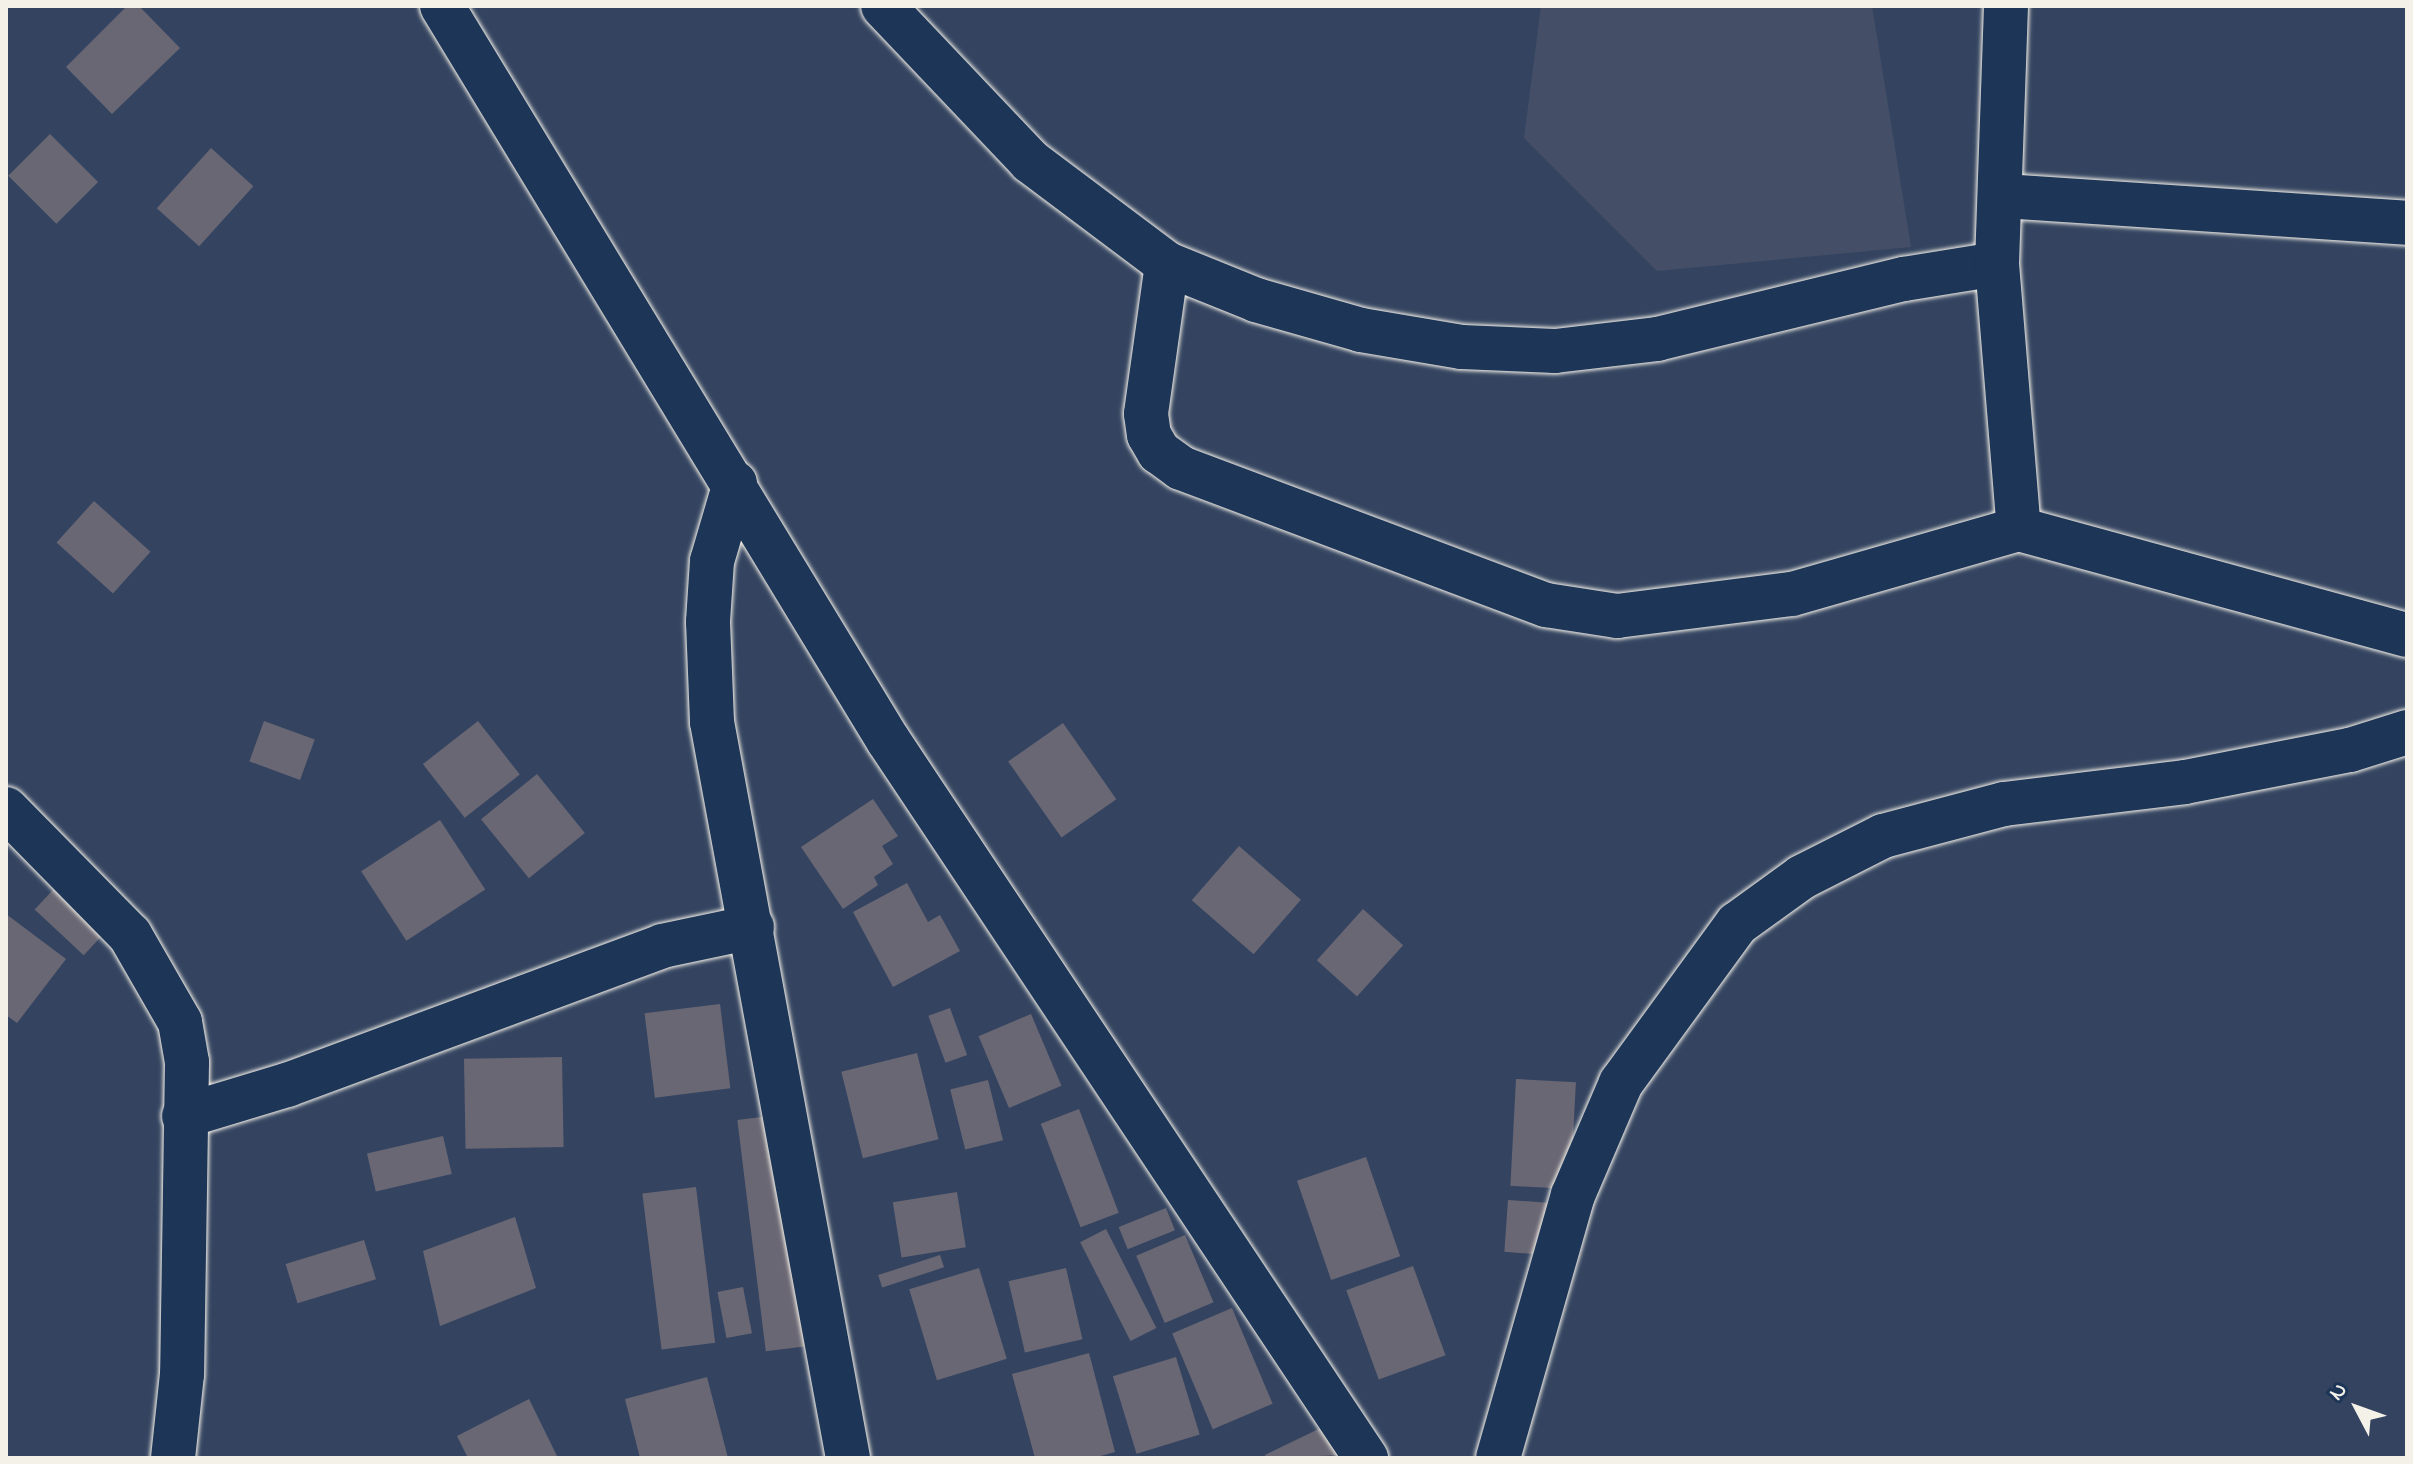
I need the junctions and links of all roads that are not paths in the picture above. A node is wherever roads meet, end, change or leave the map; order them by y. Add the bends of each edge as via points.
1 (442, 6) edge
2 (883, 6) edge
3 (2006, 6) edge
4 (2003, 196) junction
5 (2407, 223) edge
6 (1167, 264) junction
7 (1997, 264) junction
8 (735, 483) junction
9 (2019, 529) junction
10 (2407, 635) edge
11 (2407, 732) edge
12 (6, 809) edge
13 (752, 927) junction
14 (184, 1116) junction
15 (173, 1458) edge
16 (848, 1458) edge
17 (1366, 1458) edge
18 (1498, 1458) edge

1 - 8 street
2 - 6 street via 1030,161
3 - 4 street
4 - 5 street
4 - 7 street
6 - 7 street via 1256,300 1361,330 1462,347 1555,351 1657,339 1904,279
6 - 9 street via 1146,414 1159,452 1181,468 1546,605 1617,616 1792,594
7 - 9 street
8 - 13 street via 712,561 708,622 712,722
8 - 17 street via 888,740
9 - 10 street
11 - 18 street via 2350,750 2185,782 2004,804 1883,836 1802,877 1737,924 1621,1083 1573,1195
12 - 14 street via 130,935 157,980 180,1022 187,1062
13 - 14 street via 648,951 287,1085
13 - 16 street
14 - 15 street via 182,1374

